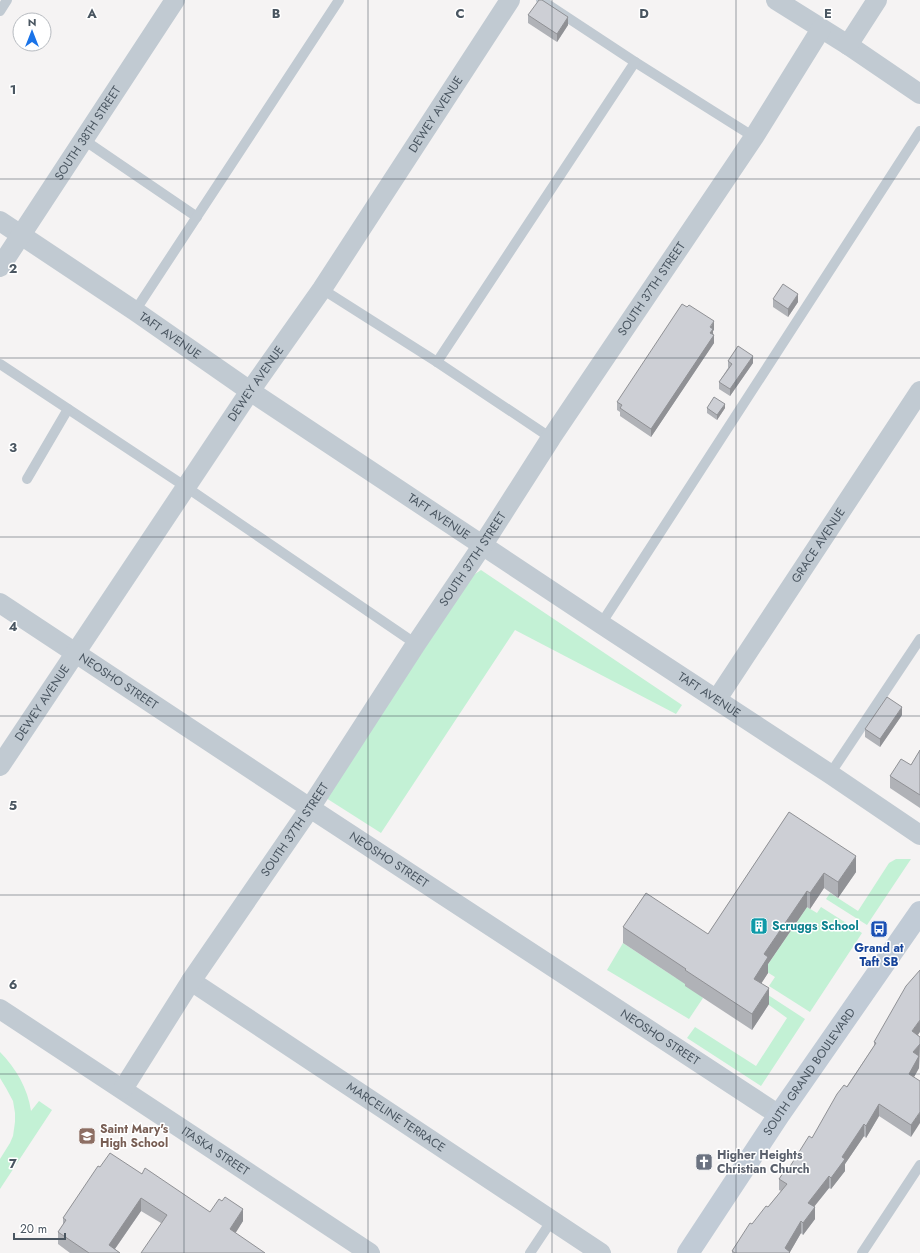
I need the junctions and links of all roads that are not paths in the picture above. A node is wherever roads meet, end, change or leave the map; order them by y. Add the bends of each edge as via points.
1 (8, 0) edge
2 (175, 0) edge
3 (339, 0) edge
4 (510, 0) edge
5 (541, 0) edge
6 (776, 0) edge
7 (877, 0) edge
8 (0, 11) edge
9 (821, 28) junction
10 (848, 45) junction
11 (635, 62) junction
12 (920, 94) edge
13 (920, 131) edge
14 (754, 137) junction
15 (84, 140) junction
16 (197, 217) junction
17 (0, 221) edge
18 (22, 236) junction
19 (0, 267) edge
20 (322, 288) junction
21 (136, 310) junction
22 (437, 362) junction
23 (0, 364) edge
24 (250, 391) junction
25 (920, 391) edge
26 (68, 409) junction
27 (551, 438) junction
28 (26, 479) dead end
29 (186, 487) junction
30 (482, 546) junction
31 (0, 603) edge
32 (601, 624) junction
33 (920, 639) edge
34 (416, 644) junction
35 (75, 653) junction
36 (717, 699) junction
37 (0, 766) edge
38 (830, 774) junction
39 (310, 808) junction
40 (920, 835) edge
41 (920, 912) edge
42 (192, 981) junction
43 (0, 1008) edge
44 (123, 1089) junction
45 (779, 1115) junction
46 (920, 1165) edge
47 (552, 1220) junction
48 (370, 1253) edge
49 (530, 1253) edge
50 (601, 1253) edge
51 (688, 1253) edge
52 (862, 1253) edge

1 - 8 lane
2 - 15 street, SOUTH 38TH STREET
3 - 16 lane
4 - 20 street, DEWEY AVENUE
5 - 11 lane
6 - 9 street
7 - 10 street
9 - 10 street
9 - 14 street, SOUTH 37TH STREET
10 - 12 street
11 - 14 lane
11 - 22 lane
13 - 32 lane
14 - 27 street, SOUTH 37TH STREET
15 - 16 lane
15 - 18 street, SOUTH 38TH STREET
16 - 21 lane
17 - 18 street, TAFT AVENUE
18 - 19 street, SOUTH 38TH STREET
18 - 21 street, TAFT AVENUE
20 - 22 lane
20 - 24 street, DEWEY AVENUE
21 - 24 street, TAFT AVENUE
22 - 27 lane
23 - 26 lane
24 - 29 street, DEWEY AVENUE
24 - 30 street, TAFT AVENUE
25 - 36 street, GRACE AVENUE
26 - 28 lane
26 - 29 lane
27 - 30 street, SOUTH 37TH STREET
29 - 34 lane
29 - 35 street, DEWEY AVENUE
30 - 32 street, TAFT AVENUE
30 - 34 street, SOUTH 37TH STREET
31 - 35 street, NEOSHO STREET
32 - 36 street, TAFT AVENUE
33 - 38 lane
34 - 39 street, SOUTH 37TH STREET
35 - 37 street, DEWEY AVENUE
35 - 39 street, NEOSHO STREET
36 - 38 street, TAFT AVENUE
38 - 40 street, TAFT AVENUE
39 - 42 street, SOUTH 37TH STREET
39 - 45 street, NEOSHO STREET
41 - 45 main road, SOUTH GRAND BOULEVARD
42 - 44 street, SOUTH 37TH STREET
42 - 47 street, MARCELINE TERRACE
43 - 44 street, ITASKA STREET
44 - 48 street, ITASKA STREET
45 - 51 main road, SOUTH GRAND BOULEVARD
46 - 52 lane
47 - 49 lane
47 - 50 street, MARCELINE TERRACE

